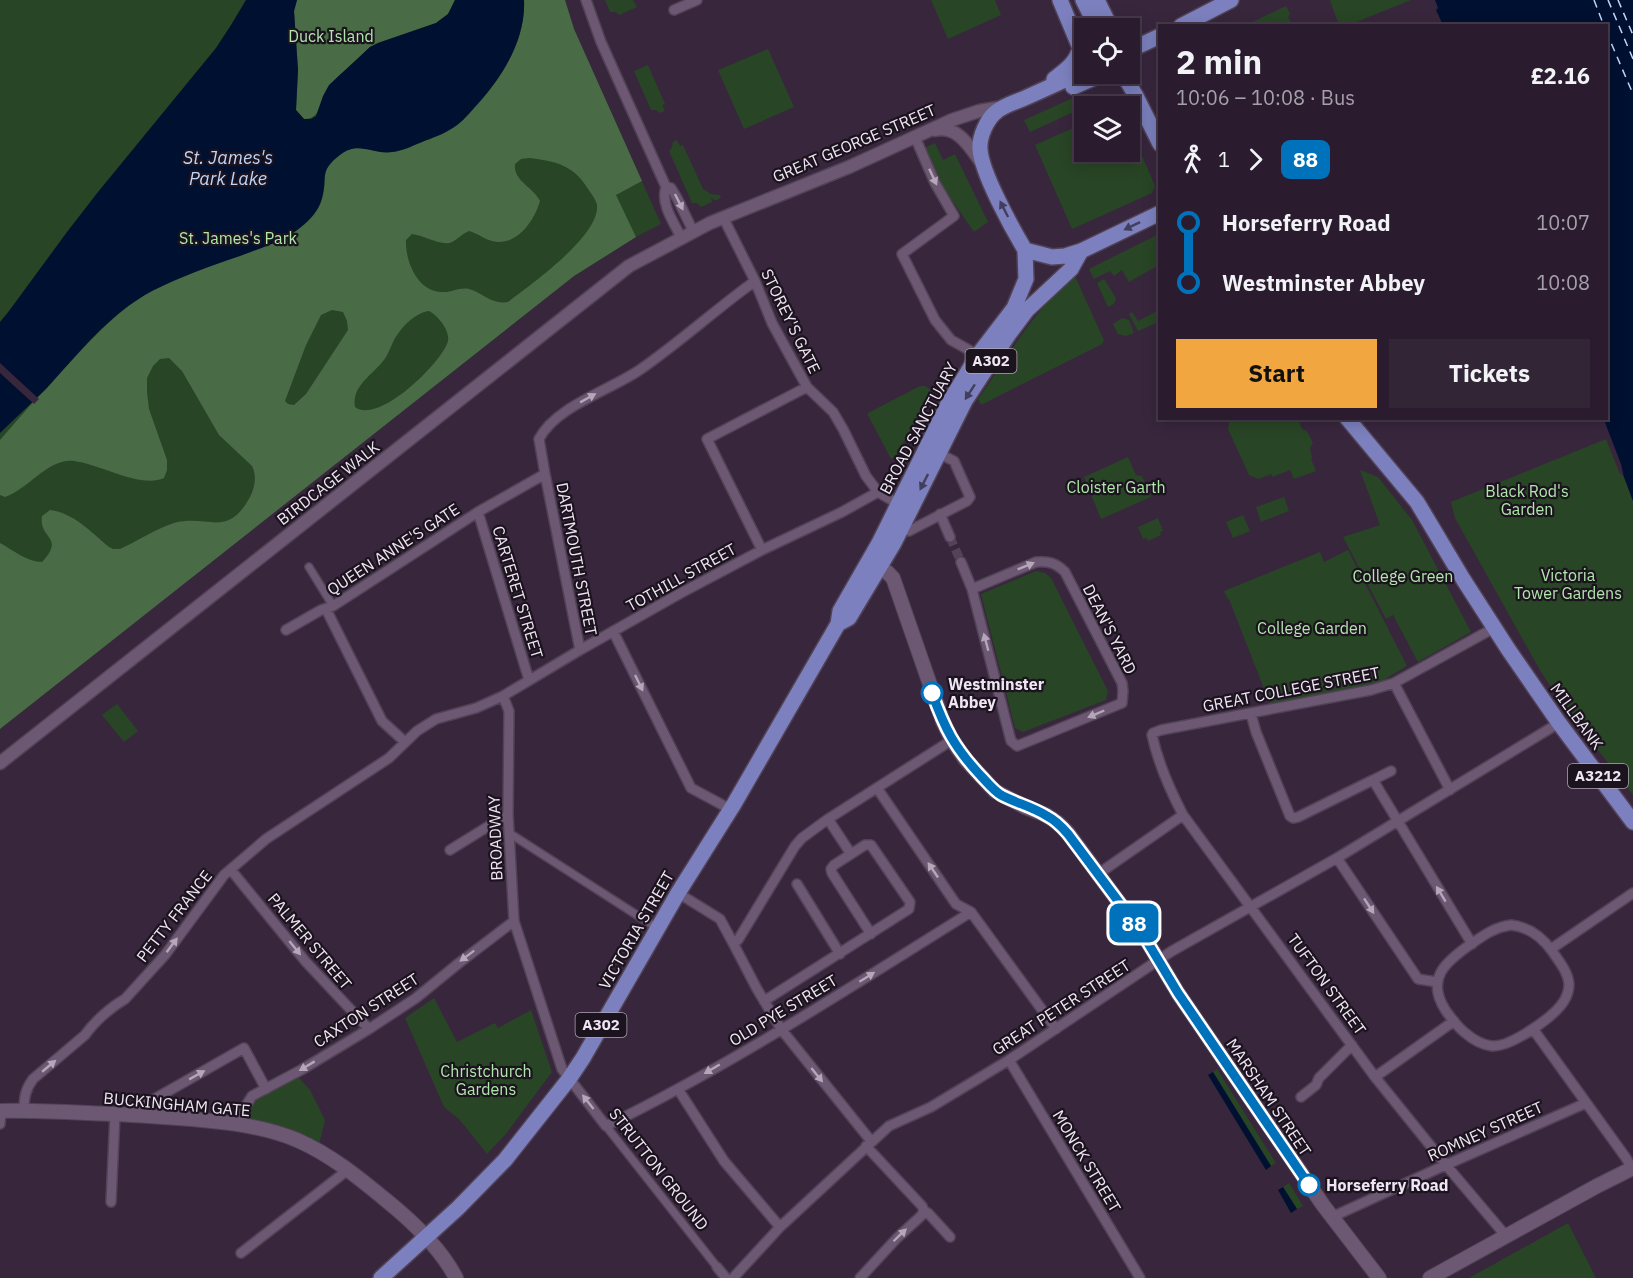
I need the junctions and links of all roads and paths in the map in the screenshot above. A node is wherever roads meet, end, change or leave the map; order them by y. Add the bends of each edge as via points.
1 (586, 0) edge
2 (697, 0) edge
3 (1060, 0) edge
4 (1083, 0) edge
5 (1097, 0) edge
6 (1231, 0) edge
7 (674, 10) dead end
8 (1092, 18) edge
9 (1106, 18) edge
10 (1184, 24) edge
11 (1074, 32) edge
12 (1158, 37) edge
13 (1140, 45) edge
14 (1074, 63) edge
15 (1074, 76) edge
16 (1080, 84) edge
17 (1129, 84) edge
18 (1045, 89) junction
19 (1004, 107) junction
20 (928, 132) junction
21 (915, 137) junction
22 (1158, 140) edge
23 (985, 168) junction
24 (666, 187) junction
25 (1158, 214) edge
26 (723, 217) junction
27 (693, 231) junction
28 (681, 237) junction
29 (1025, 250) junction
30 (1082, 251) junction
31 (754, 281) junction
32 (978, 355) junction
33 (807, 387) junction
34 (1349, 420) edge
35 (939, 453) junction
36 (544, 474) junction
37 (878, 492) junction
38 (904, 508) junction
39 (478, 512) junction
40 (940, 514) junction
41 (901, 529) junction
42 (950, 537) tunnel mouth
43 (762, 550) junction
44 (961, 562) tunnel mouth
45 (874, 565) junction
46 (309, 567) dead end
47 (972, 589) junction
48 (329, 607) junction
49 (1494, 628) junction
50 (286, 630) dead end
51 (613, 631) junction
52 (580, 650) junction
53 (529, 680) junction
54 (1394, 683) junction
55 (503, 696) junction
56 (1251, 714) junction
57 (1559, 723) junction
58 (1153, 733) joint
59 (952, 740) junction
60 (405, 742) junction
61 (0, 763) edge
62 (1391, 771) dead end
63 (1373, 780) junction
64 (877, 788) junction
65 (1450, 790) junction
66 (730, 809) junction
67 (508, 814) junction
68 (1183, 815) junction
69 (828, 819) junction
70 (1398, 822) junction
71 (1633, 822) edge
72 (509, 833) junction
73 (450, 850) dead end
74 (851, 854) junction
75 (1337, 858) junction
76 (231, 870) junction
77 (1098, 874) junction
78 (796, 884) dead end
79 (678, 893) junction
80 (1633, 893) edge
81 (1251, 905) junction
82 (971, 912) junction
83 (514, 921) junction
84 (657, 928) junction
85 (871, 934) junction
86 (733, 943) junction
87 (1472, 944) junction
88 (1551, 949) junction
89 (840, 954) junction
90 (1159, 960) junction
91 (1437, 982) junction
92 (764, 1001) junction
93 (1454, 1021) junction
94 (369, 1029) junction
95 (781, 1029) junction
96 (1056, 1029) junction
97 (1533, 1029) junction
98 (1352, 1045) junction
99 (1009, 1060) junction
100 (1375, 1077) junction
101 (569, 1079) junction
102 (266, 1089) junction
103 (678, 1089) junction
104 (1301, 1097) dead end
105 (1586, 1103) junction
106 (24, 1111) junction
107 (122, 1114) junction
108 (0, 1115) edge
109 (241, 1124) junction
110 (606, 1126) junction
111 (869, 1144) junction
112 (1446, 1165) junction
113 (349, 1169) junction
114 (1633, 1169) edge
115 (111, 1202) dead end
116 (924, 1211) junction
117 (1332, 1217) junction
118 (780, 1227) junction
119 (425, 1236) junction
120 (1506, 1236) junction
121 (950, 1237) dead end
122 (241, 1253) dead end
123 (717, 1267) joint
124 (381, 1278) edge
125 (456, 1278) edge
126 (726, 1278) edge
127 (733, 1278) edge
128 (860, 1278) edge
129 (1140, 1278) edge
130 (1379, 1278) edge
131 (1430, 1278) edge

1 - 24 street
2 - 7 street
3 - 11 main road
4 - 8 main road
5 - 9 main road
6 - 10 main road
12 - 13 main road
14 - 18 main road, GREAT GEORGE STREET / A302
15 - 18 main road, GREAT GEORGE STREET / A302
16 - 18 main road, GREAT GEORGE STREET / A302 via 1059,93
17 - 22 main road
18 - 19 main road, GREAT GEORGE STREET / A302
19 - 20 street, GREAT GEORGE STREET via 952,120
19 - 23 main road, A302 via 993,115 982,136 980,150
20 - 21 street, GREAT GEORGE STREET
20 - 23 street via 940,129 958,134
21 - 26 street, GREAT GEORGE STREET
21 -> 32 street via 954,216 902,254 935,320 951,340
29 -> 23 main road, A302
24 -> 27 street via 671,188
24 - 28 street via 664,200
25 -> 30 main road, A302
26 - 27 street, GREAT GEORGE STREET
26 - 31 street, STOREY'S GATE
27 - 28 street, GREAT GEORGE STREET
28 - 61 street, BIRDCAGE WALK via 629,266
29 - 30 main road, A302 via 1052,257
29 - 32 main road, BROAD SANCTUARY / A302 via 1026,279 1014,308
30 -> 35 main road, BROAD SANCTUARY / A302 via 1071,269 1027,310 1009,334 965,401
31 - 33 street, STOREY'S GATE
36 -> 31 street via 539,440 559,417 640,370
32 - 38 main road, BROAD SANCTUARY / A302 via 948,404
33 - 37 street, STOREY'S GATE via 831,410
33 - 43 street via 706,439
34 - 49 main road, A3212 via 1422,510
35 -> 38 main road, BROAD SANCTUARY / A302
35 - 40 street via 954,461 970,496
36 - 39 street, QUEEN ANNE'S GATE
36 - 52 street, DARTMOUTH STREET
37 - 38 street, STOREY'S GATE
37 - 43 street, TOTHILL STREET
38 - 41 main road, BROAD SANCTUARY / A302
38 - 45 main road, BROAD SANCTUARY / A302
39 - 48 street, QUEEN ANNE'S GATE
39 - 53 street, CARTERET STREET
40 - 41 street via 909,531
40 - 42 street
41 - 45 main road, BROAD SANCTUARY / A302
43 - 51 street, TOTHILL STREET
44 - 47 street, DEAN'S YARD
45 - 59 main road, MARSHAM STREET via 887,572 896,584
45 - 66 main road, VICTORIA STREET / A302 via 840,611 838,624
46 - 48 street
47 -> 47 street, DEAN'S YARD via 1036,562 1057,565 1065,572 1122,683 1122,703 1017,746 1011,741
48 - 50 street
48 - 60 street, QUEEN ANNE'S GATE via 382,721
49 - 54 street, GREAT COLLEGE STREET
49 - 57 main road, MILLBANK / A3212
51 - 52 street, TOTHILL STREET
51 -> 66 street via 691,788
52 - 53 street, TOTHILL STREET
53 - 55 street, TOTHILL STREET
54 - 56 street, GREAT COLLEGE STREET
54 - 65 street
55 - 60 street via 436,719
55 - 67 street, BROADWAY via 509,711
56 - 58 street, GREAT COLLEGE STREET
56 - 63 street via 1293,818
57 - 65 street, GREAT PETER STREET
57 - 71 main road, MILLBANK / A3212
58 - 68 street, TUFTON STREET
59 - 64 street
59 - 77 main road, MARSHAM STREET via 995,791 1058,823
60 - 76 street, PETTY FRANCE via 389,758 266,839
62 - 63 street
63 - 70 street
64 - 69 street
82 -> 64 street via 956,904
65 - 70 street, GREAT PETER STREET
66 - 79 main road, VICTORIA STREET / A302
67 - 72 street, BROADWAY
67 - 73 street
68 - 77 street
68 - 81 street, TUFTON STREET
69 - 74 street
69 - 86 street via 795,846
70 - 75 street, GREAT PETER STREET
87 -> 70 street
72 - 83 street, BROADWAY
72 - 84 street
74 - 85 street via 831,869
74 - 85 street via 871,845 910,902 909,909
75 - 81 street, GREAT PETER STREET
75 -> 91 street via 1418,979
76 -> 94 street, PALMER STREET via 306,962
106 -> 76 street, PETTY FRANCE via 26,1088 33,1079 125,999
77 - 90 main road, MARSHAM STREET
78 - 89 street
79 - 84 main road, VICTORIA STREET / A302
79 - 86 street via 720,919
80 - 88 street
81 - 90 street, GREAT PETER STREET
81 - 98 street, TUFTON STREET
95 -> 82 street, OLD PYE STREET
82 - 96 street
83 -> 94 street, CAXTON STREET via 416,998
83 - 101 street, BROADWAY via 562,1070
84 - 101 main road, VICTORIA STREET / A302
85 - 89 street
86 - 92 street
87 - 88 street via 1491,930 1511,925 1534,933
87 - 91 street via 1448,962
88 - 97 street via 1567,975 1569,988 1557,1010
89 - 92 street
90 - 96 street, GREAT PETER STREET
90 - 117 main road, MARSHAM STREET
91 - 93 street via 1440,1000
92 - 95 street
93 - 97 street via 1469,1036 1492,1046 1509,1044
93 - 100 street
94 -> 102 street, CAXTON STREET
95 -> 103 street, OLD PYE STREET
95 -> 111 street
96 - 99 street, GREAT PETER STREET
97 - 105 street
98 - 100 street, TUFTON STREET
98 - 104 street
99 - 111 street, GREAT PETER STREET via 931,1107 889,1126
99 - 129 street, MONCK STREET
100 - 112 street, TUFTON STREET
110 -> 101 street, STRUTTON GROUND
101 - 119 main road, VICTORIA STREET / A302 via 505,1160
107 -> 102 street via 244,1048
102 - 109 street, CAXTON STREET via 252,1096
103 - 110 street, OLD PYE STREET
103 - 118 street via 724,1161
105 - 112 street, ROMNEY STREET
105 - 114 street
106 - 107 main road, BUCKINGHAM GATE
106 - 108 main road, BUCKINGHAM GATE
107 - 109 main road, BUCKINGHAM GATE
107 - 115 street
109 - 113 main road, BUCKINGHAM GATE via 296,1139
110 - 123 street, STRUTTON GROUND
111 - 116 street
111 - 118 street, GREAT PETER STREET
112 - 117 street, ROMNEY STREET
112 - 120 street, TUFTON STREET
113 - 119 main road, BUCKINGHAM GATE
113 - 122 street
114 - 120 main road
116 - 121 street
128 -> 116 street
117 - 130 main road, MARSHAM STREET
118 - 127 street, GREAT PETER STREET
119 - 124 main road, VICTORIA STREET / A302
119 - 125 main road, BUCKINGHAM GATE via 448,1262
120 - 131 main road
123 - 126 street, STRUTTON GROUND

